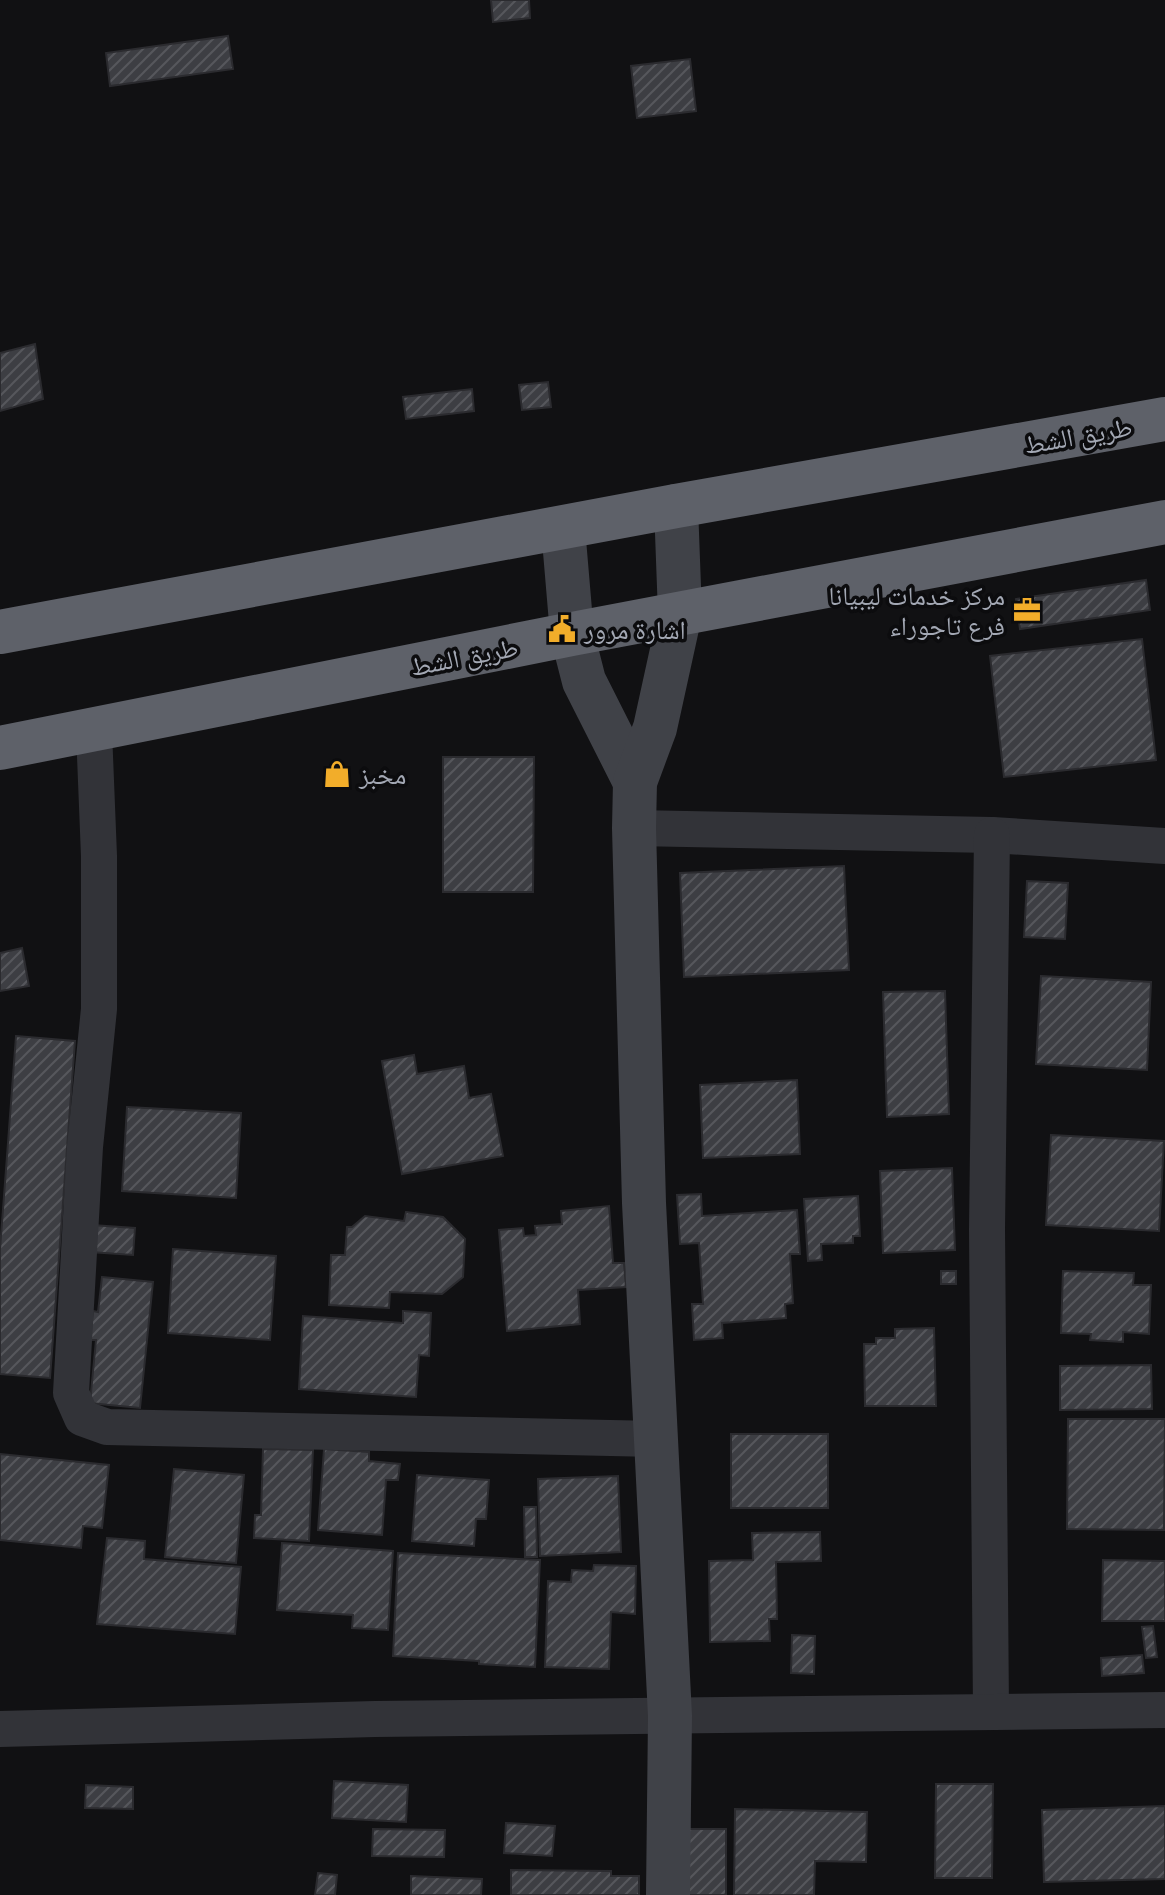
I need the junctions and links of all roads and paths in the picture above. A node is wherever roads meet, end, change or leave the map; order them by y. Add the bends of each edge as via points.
1 (1165, 419) edge
2 (676, 506) junction
3 (1165, 522) edge
4 (563, 528) junction
5 (680, 614) junction
6 (0, 632) edge
7 (572, 634) junction
8 (94, 731) junction
9 (0, 748) edge
10 (635, 782) junction
11 (634, 828) junction
12 (992, 835) junction
13 (1165, 846) edge
14 (656, 1439) junction
15 (1165, 1710) edge
16 (991, 1711) junction
17 (670, 1716) junction
18 (0, 1729) edge
19 (668, 1895) edge

1 - 2 highway, طريق الشط
2 - 4 highway, طريق الشط
2 - 5 street
3 - 5 highway, طريق الشط
4 - 6 highway, طريق الشط
4 - 7 street
5 - 7 highway, طريق الشط
5 - 10 street via 655,728
7 - 8 highway, طريق الشط
7 - 10 street via 584,681
8 - 9 highway, طريق الشط
8 - 14 street via 99,1009 71,1393 82,1418 107,1427
10 - 11 street
11 - 12 street
11 - 14 street
12 - 13 street
12 - 16 street via 987,1229
14 - 17 street
15 - 16 street
16 - 17 street
17 - 18 street
17 - 19 street

